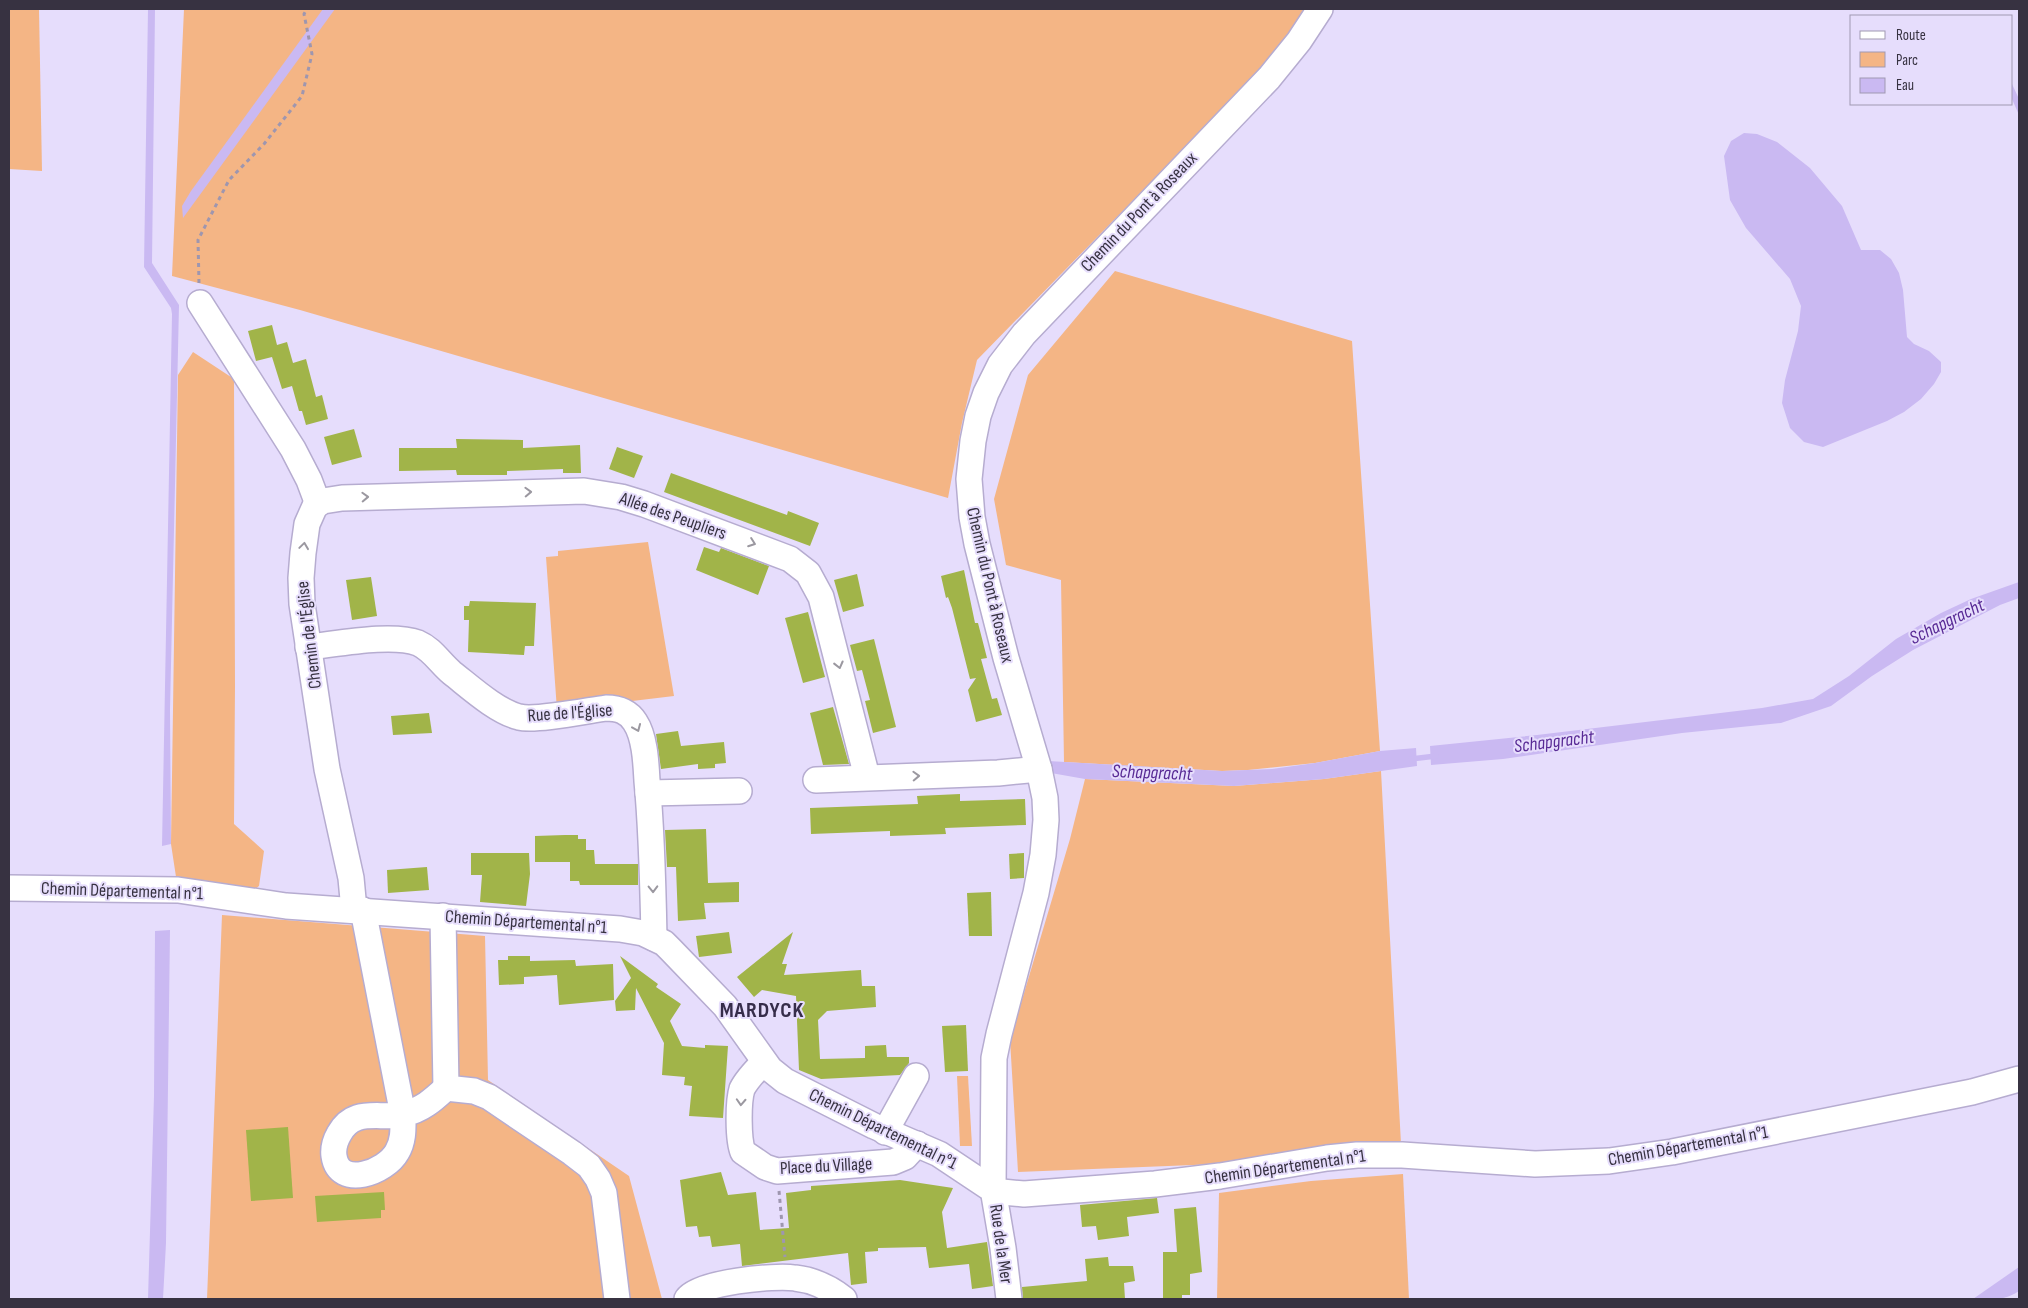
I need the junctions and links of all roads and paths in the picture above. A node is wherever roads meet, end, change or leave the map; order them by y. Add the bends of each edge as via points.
1 (307, 9) edge
2 (1320, 9) edge
3 (200, 303) joint
4 (318, 504) junction
5 (308, 647) junction
6 (1039, 768) junction
7 (867, 777) junction
8 (816, 780) dead end
9 (739, 791) dead end
10 (648, 793) junction
11 (9, 888) edge
12 (359, 910) junction
13 (443, 916) junction
14 (654, 938) junction
15 (764, 1062) junction
16 (916, 1076) dead end
17 (2019, 1079) edge
18 (446, 1088) junction
19 (885, 1132) junction
20 (917, 1144) junction
21 (777, 1171) junction
22 (993, 1189) junction
23 (786, 1277) junction
24 (617, 1299) edge
25 (687, 1299) edge
26 (844, 1299) edge
27 (1009, 1299) edge

1 - 3 path via 304,14 312,54 302,96 264,144 229,180 198,240
2 - 6 street, Chemin du Pont à Roseaux via 1274,72 1029,328 1000,365 986,393 971,455 972,517 1006,658
3 - 4 street via 293,449
5 -> 4 street, Chemin de l'Église via 301,578 307,524
4 -> 7 street, Allée des Peupliers via 342,498 595,492 644,504 790,559 808,573 821,597
5 -> 10 street, Rue de l'Église via 392,639 417,643 500,709 528,718 615,708 628,714 637,724
5 - 12 street, Chemin de l'Église via 330,782
7 -> 6 street via 998,773
6 - 22 street, Chemin du Pont à Roseaux via 1045,798 1045,844 1036,893 995,1049
7 - 8 street
9 - 10 street
10 -> 14 street, Rue de l'Église
11 - 12 street, Chemin Départemental n°1 via 178,890 286,906
12 - 13 street, Chemin Départemental n°1
12 - 18 street, Chemin de l'Église via 403,1115 426,1106
13 - 14 street, Chemin Départemental n°1 via 620,929
13 - 18 street
14 - 15 street, Chemin Départemental n°1 via 672,950 715,994
15 - 19 street, Chemin Départemental n°1 via 785,1081
15 -> 21 street, Place du Village via 742,1090 740,1143 743,1152
16 - 19 street, Place du Village
17 - 22 street, Chemin Départemental n°1 via 1972,1092 1626,1159 1535,1164 1402,1154 1357,1155 1155,1184 1024,1194
18 - 24 street via 474,1091 489,1098 589,1166 604,1193
19 - 20 street, Chemin Départemental n°1
20 - 21 street, Place du Village via 893,1162
20 - 22 street, Chemin Départemental n°1 via 944,1157
21 - 23 path
22 - 27 street, Rue de la Mer
23 - 25 street via 711,1286 694,1292
23 - 26 street via 815,1282

